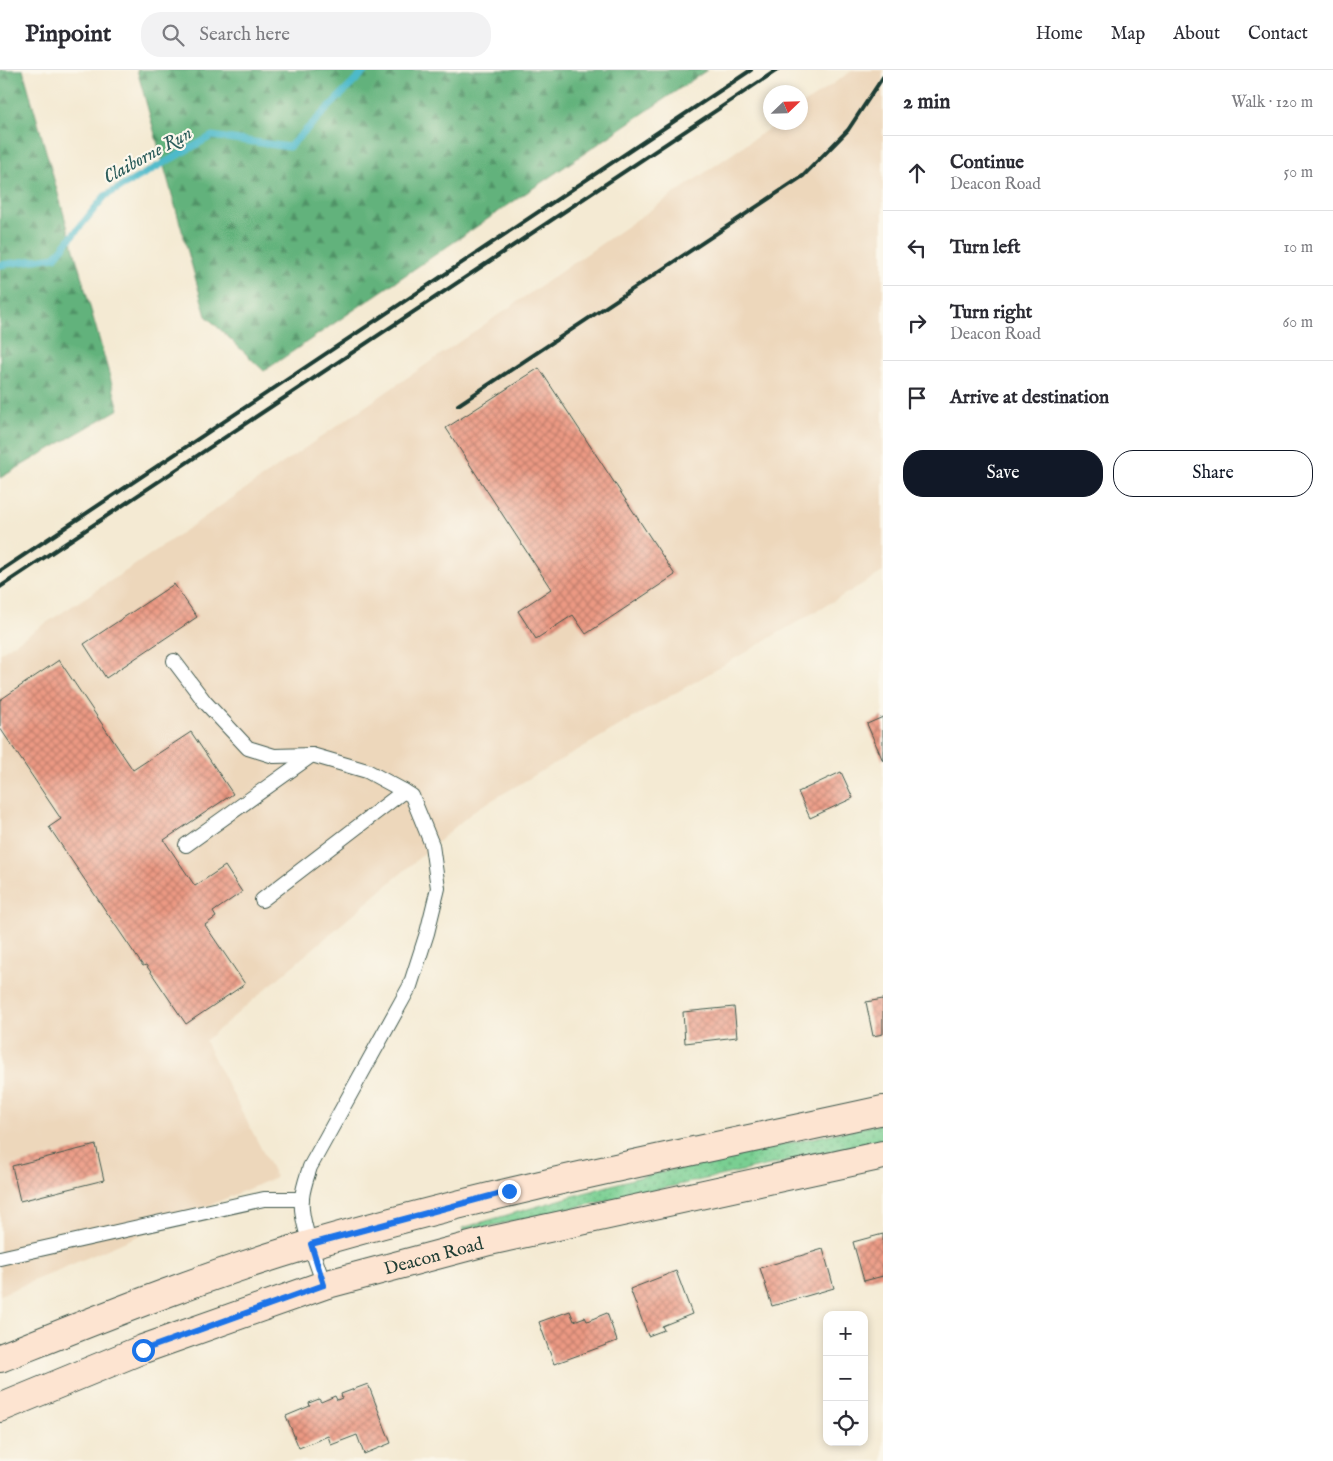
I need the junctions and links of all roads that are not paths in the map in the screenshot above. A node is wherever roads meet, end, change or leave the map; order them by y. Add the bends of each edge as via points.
1 (174, 660) dead end
2 (312, 755) junction
3 (404, 791) junction
4 (186, 845) dead end
5 (262, 900) dead end
6 (883, 1110) edge
7 (883, 1155) edge
8 (302, 1199) junction
9 (311, 1244) junction
10 (0, 1258) edge
11 (324, 1285) junction
12 (0, 1358) edge
13 (0, 1408) edge

1 - 2 lane via 205,702 248,748 274,756
2 - 3 lane via 367,771
2 - 4 lane
3 - 5 lane
3 - 8 lane via 412,796 432,845 438,888 427,933 410,986 310,1167
6 - 9 main road via 509,1191
7 - 11 main road, Deacon Road via 488,1241
8 - 9 lane
8 - 10 lane via 264,1199
9 - 11 lane
9 - 12 main road via 192,1283
11 - 13 main road, Deacon Road via 143,1350

